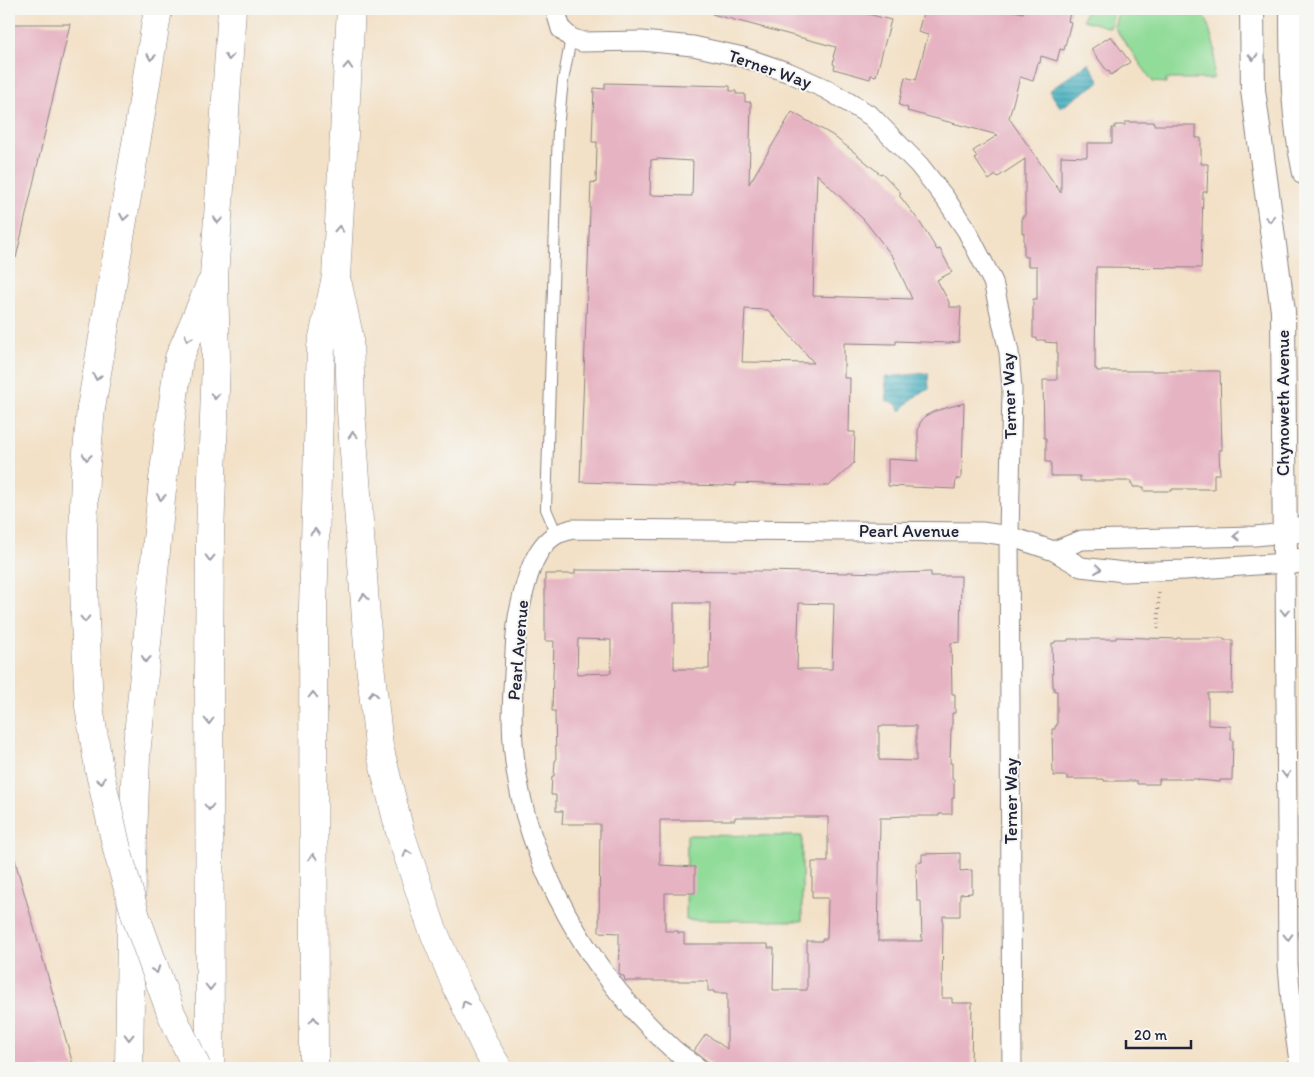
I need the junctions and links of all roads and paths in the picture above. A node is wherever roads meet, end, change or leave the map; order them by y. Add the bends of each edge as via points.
1 (158, 9) edge
2 (232, 9) edge
3 (351, 9) edge
4 (557, 9) edge
5 (1252, 9) edge
6 (1292, 9) edge
7 (571, 38) junction
8 (1305, 173) edge
9 (214, 277) junction
10 (336, 277) junction
11 (1295, 530) edge
12 (557, 534) junction
13 (1009, 536) junction
14 (1054, 551) junction
15 (1295, 562) edge
16 (1159, 592) dead end
17 (1158, 629) dead end
18 (492, 1058) edge
19 (129, 1068) edge
20 (197, 1068) edge
21 (210, 1068) edge
22 (314, 1068) edge
23 (698, 1068) edge
24 (1012, 1068) edge
25 (1300, 1068) edge

1 -> 20 highway, bridge via 91,408 85,475 84,619 89,706 98,769 118,853 136,917 171,1013
2 -> 9 highway
10 -> 3 highway
4 - 7 street via 561,29
5 -> 11 street, Chynoweth Avenue via 1253,90 1283,311
6 - 8 street via 1292,75
7 - 12 lane via 558,128 546,509
7 - 13 street, Terner Way via 582,42 642,41 693,46 743,57 790,73 826,89 871,116 919,165 967,231 993,282 1009,352 1012,389
9 -> 19 highway via 179,358 163,479 136,756
9 -> 21 highway via 216,360 209,674
18 -> 10 highway via 456,985 431,924 400,832 379,746 366,626 349,336
22 -> 10 highway via 313,588 321,347
11 -> 14 street via 1255,536 1082,540
11 - 15 street, Chynoweth Avenue
12 - 13 street, Pearl Avenue via 582,529 982,532
12 - 23 street, Pearl Avenue via 535,559 523,592 516,627 512,705 514,753 530,830 563,907 598,964 653,1030
13 - 14 street, Pearl Avenue
13 - 24 street, Terner Way
14 -> 15 street, Pearl Avenue via 1082,567 1124,572
15 -> 25 street, Chynoweth Avenue via 1288,965
16 - 17 path

